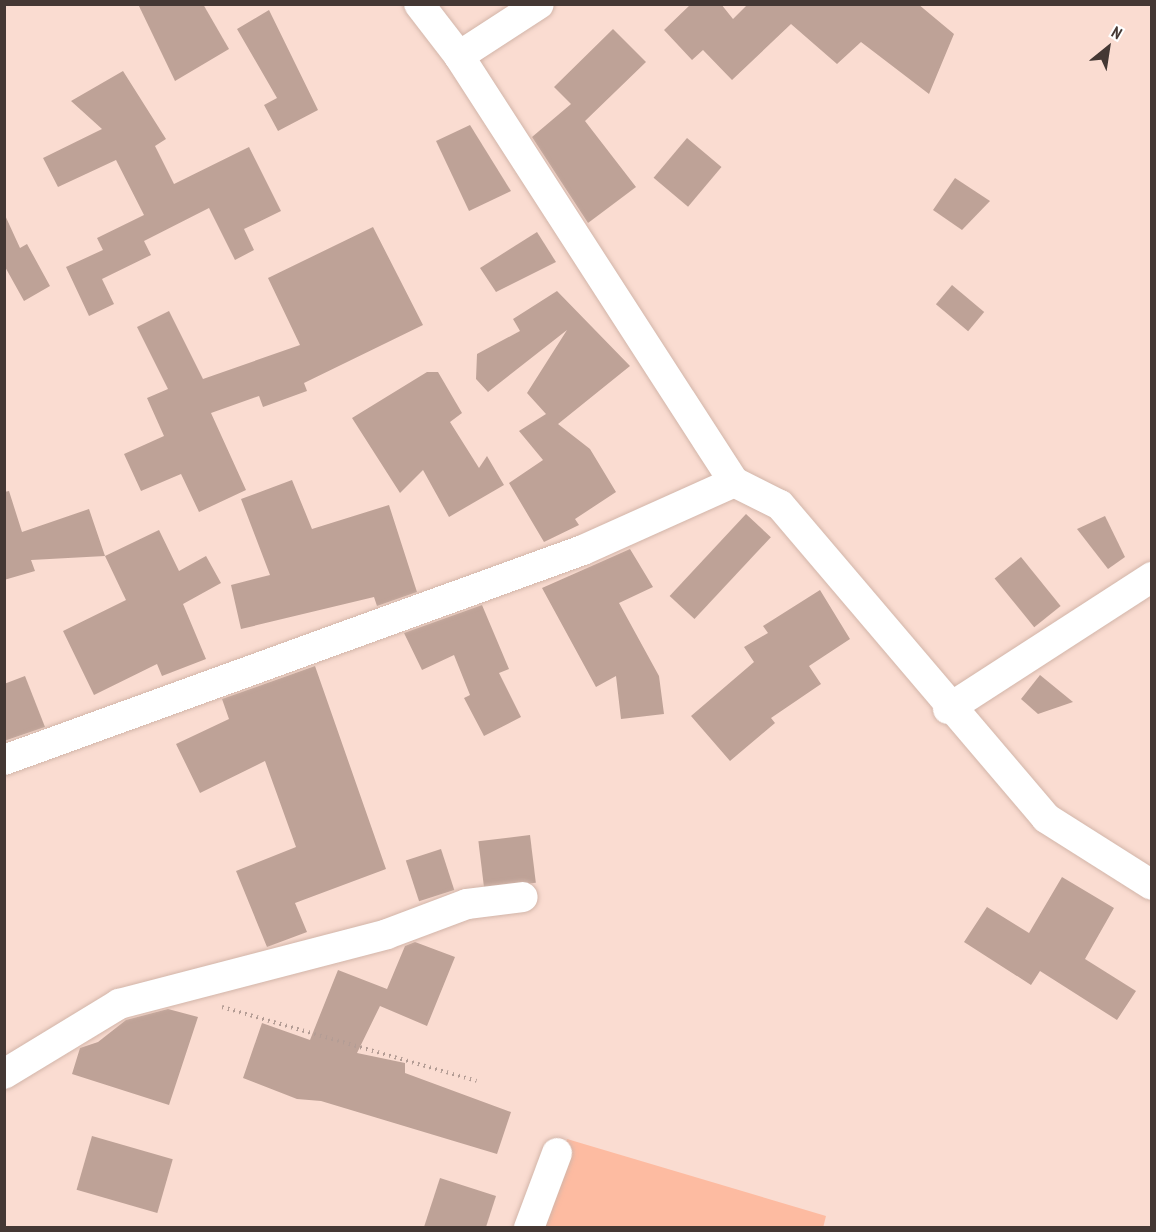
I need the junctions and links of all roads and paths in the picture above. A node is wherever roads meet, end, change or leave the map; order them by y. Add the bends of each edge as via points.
1 (419, 4) edge
2 (539, 4) edge
3 (459, 56) junction
4 (734, 482) junction
5 (1152, 577) edge
6 (948, 709) junction
7 (4, 760) edge
8 (1152, 885) edge
9 (523, 897) dead end
10 (212, 1004) dead end
11 (4, 1074) edge
12 (476, 1081) dead end
13 (557, 1153) dead end
14 (529, 1227) edge

1 - 3 street
2 - 3 street
3 - 4 street
4 - 6 street via 780,505
4 - 7 street via 584,550
5 - 6 street
6 - 8 street via 1046,818
9 - 11 street via 467,904 387,934 119,1004
10 - 12 path
13 - 14 street

